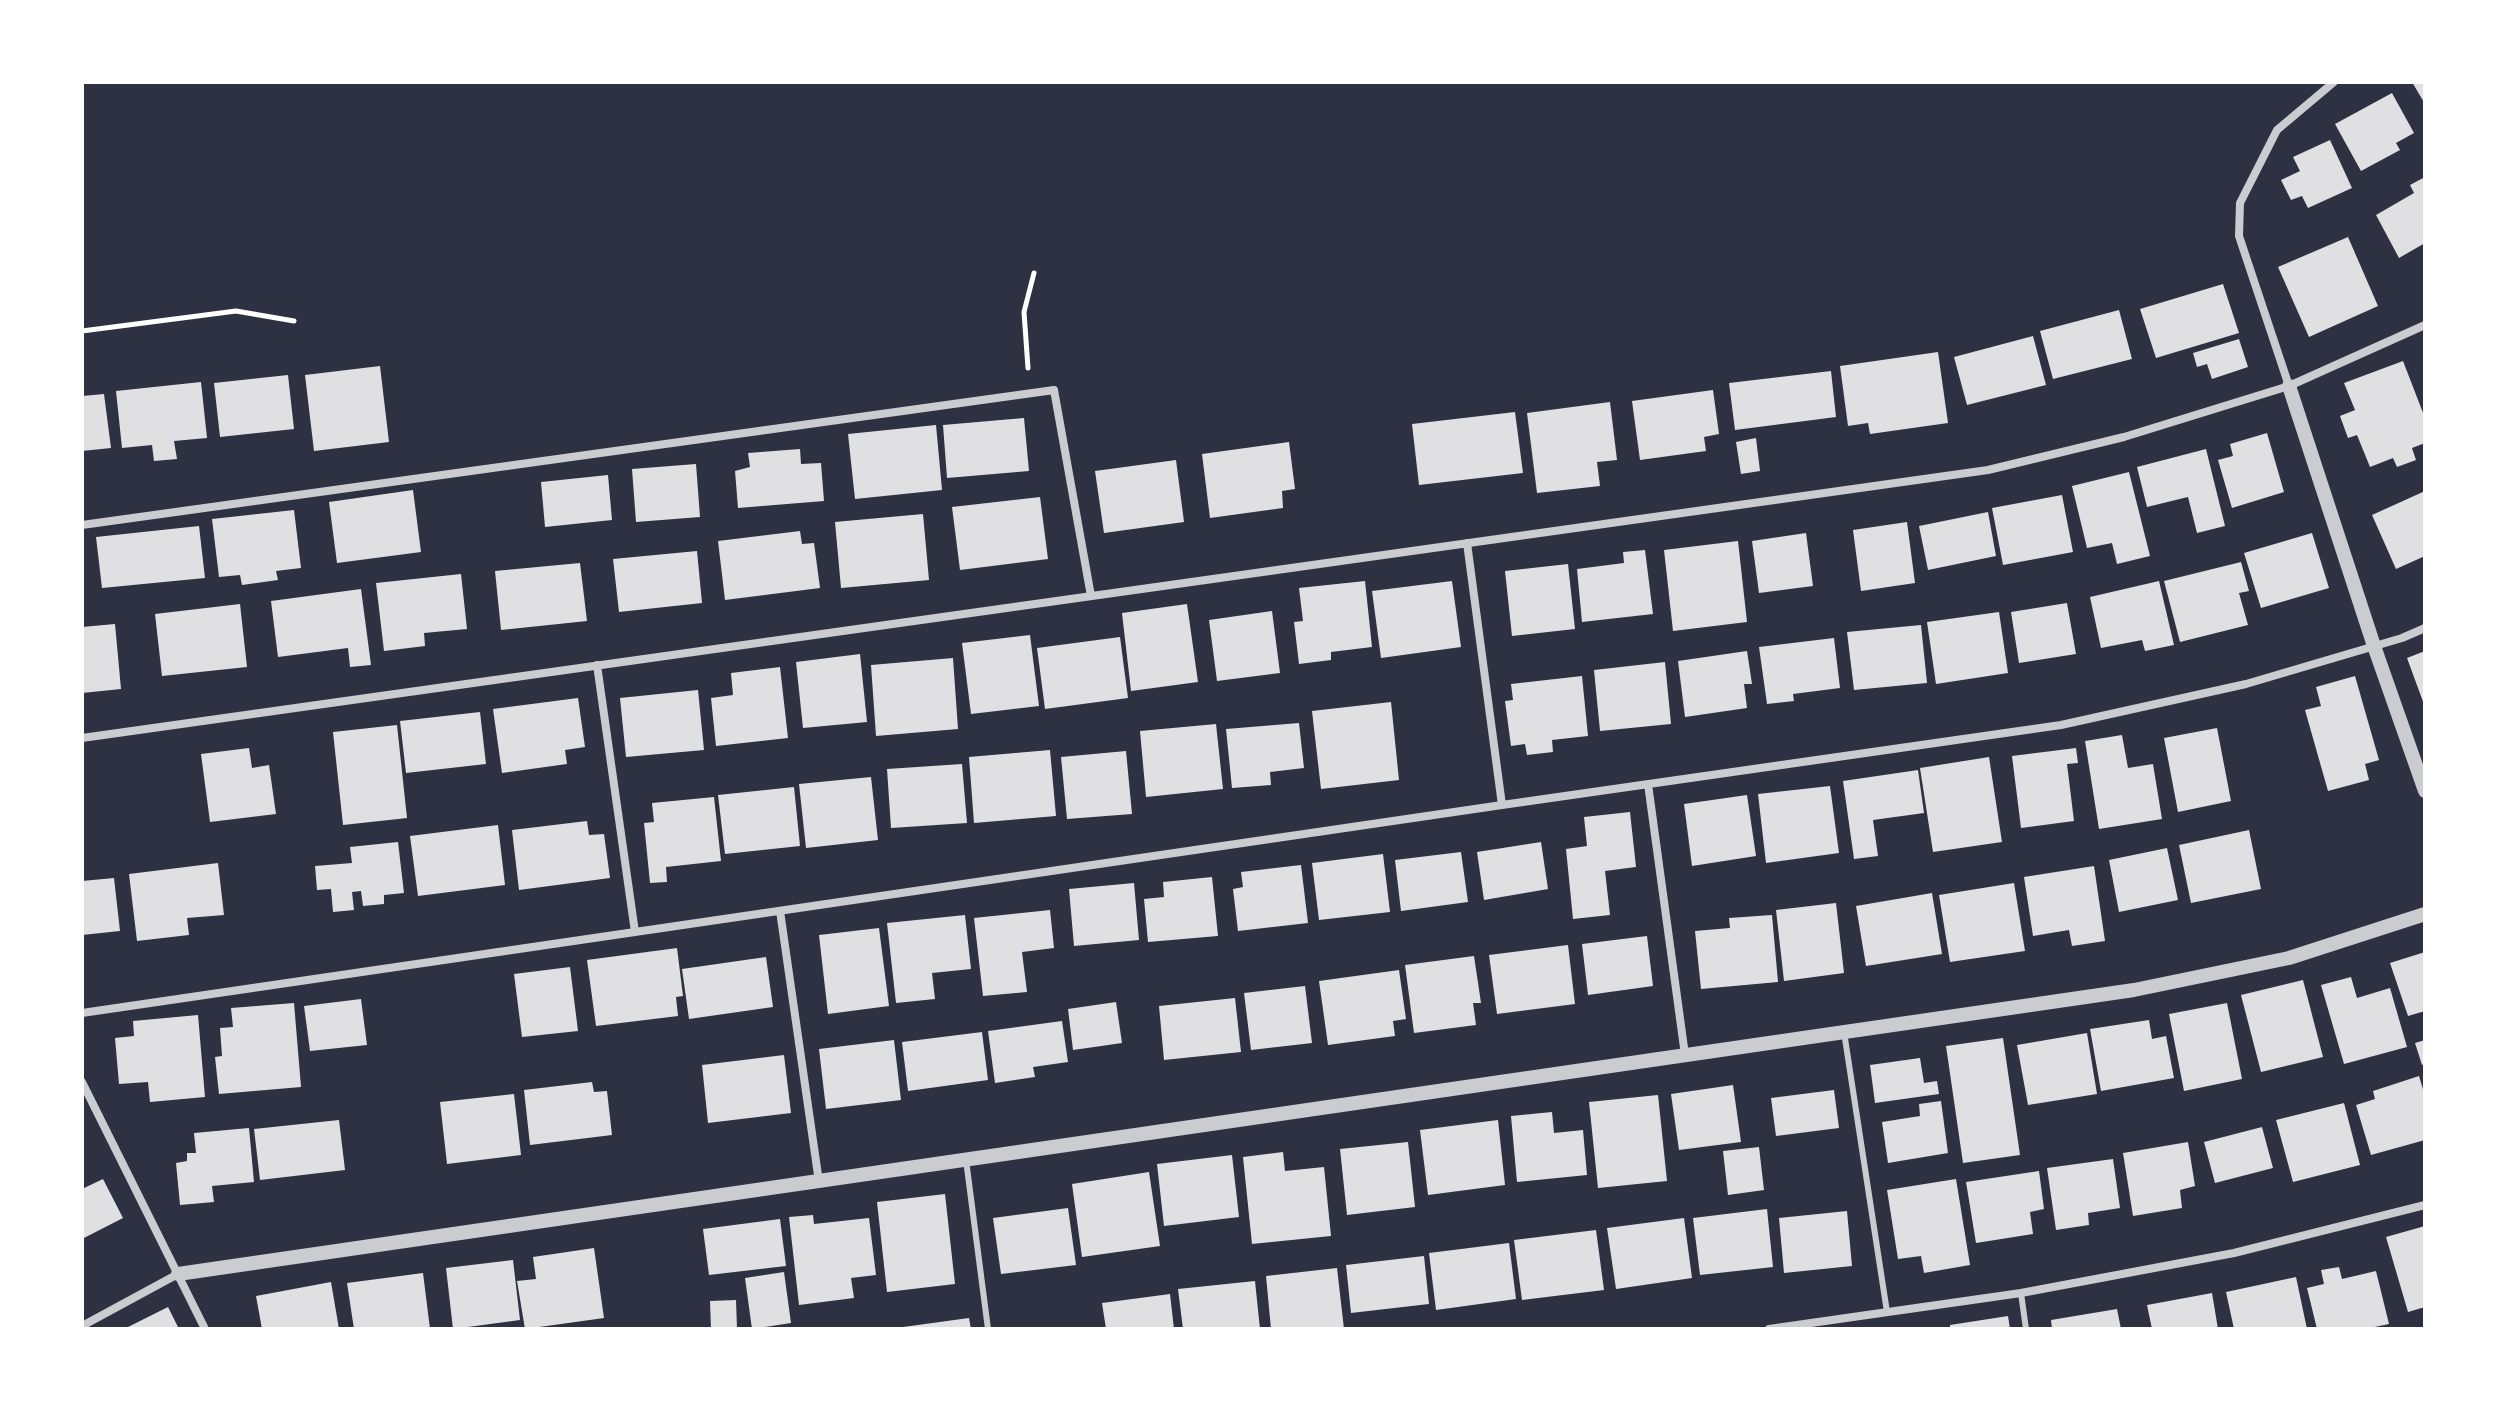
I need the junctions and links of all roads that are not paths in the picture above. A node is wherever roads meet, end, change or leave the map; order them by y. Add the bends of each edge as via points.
1 (2334, 82) edge
2 (2425, 325) edge
3 (2289, 386) junction
4 (82, 525) edge
5 (1467, 543) junction
6 (1091, 596) junction
7 (2425, 628) edge
8 (2374, 646) junction
9 (597, 665) junction
10 (82, 738) edge
11 (1648, 784) junction
12 (2425, 791) edge
13 (1502, 805) junction
14 (780, 911) junction
15 (2425, 914) edge
16 (635, 932) junction
17 (82, 1013) edge
18 (1844, 1032) junction
19 (1685, 1055) junction
20 (82, 1082) edge
21 (966, 1160) junction
22 (819, 1182) junction
23 (2425, 1205) edge
24 (178, 1274) junction
25 (2021, 1293) junction
26 (1887, 1312) junction
27 (82, 1326) edge
28 (205, 1329) edge
29 (988, 1329) edge
30 (1769, 1329) edge
31 (2026, 1329) edge

1 - 3 street via 2277,130 2240,203 2239,236
2 - 3 street
3 - 5 street via 2124,437 1988,470
3 - 8 street
4 - 6 street via 1054,390
5 - 6 street
5 - 13 street
6 - 9 street
7 - 8 street
8 - 11 street via 2246,684 2061,725
8 - 12 street
9 - 10 street
9 - 16 street
11 - 13 street
11 - 19 street
13 - 14 street
14 - 16 street
14 - 22 street
15 - 18 street via 2289,958 2134,990
16 - 17 street
18 - 19 street
18 - 26 lane
19 - 21 street
20 - 24 street
21 - 22 street
21 - 29 lane
22 - 24 street
23 - 25 street via 2234,1253
24 - 27 street
24 - 28 street
25 - 26 street
25 - 31 lane
26 - 30 street

